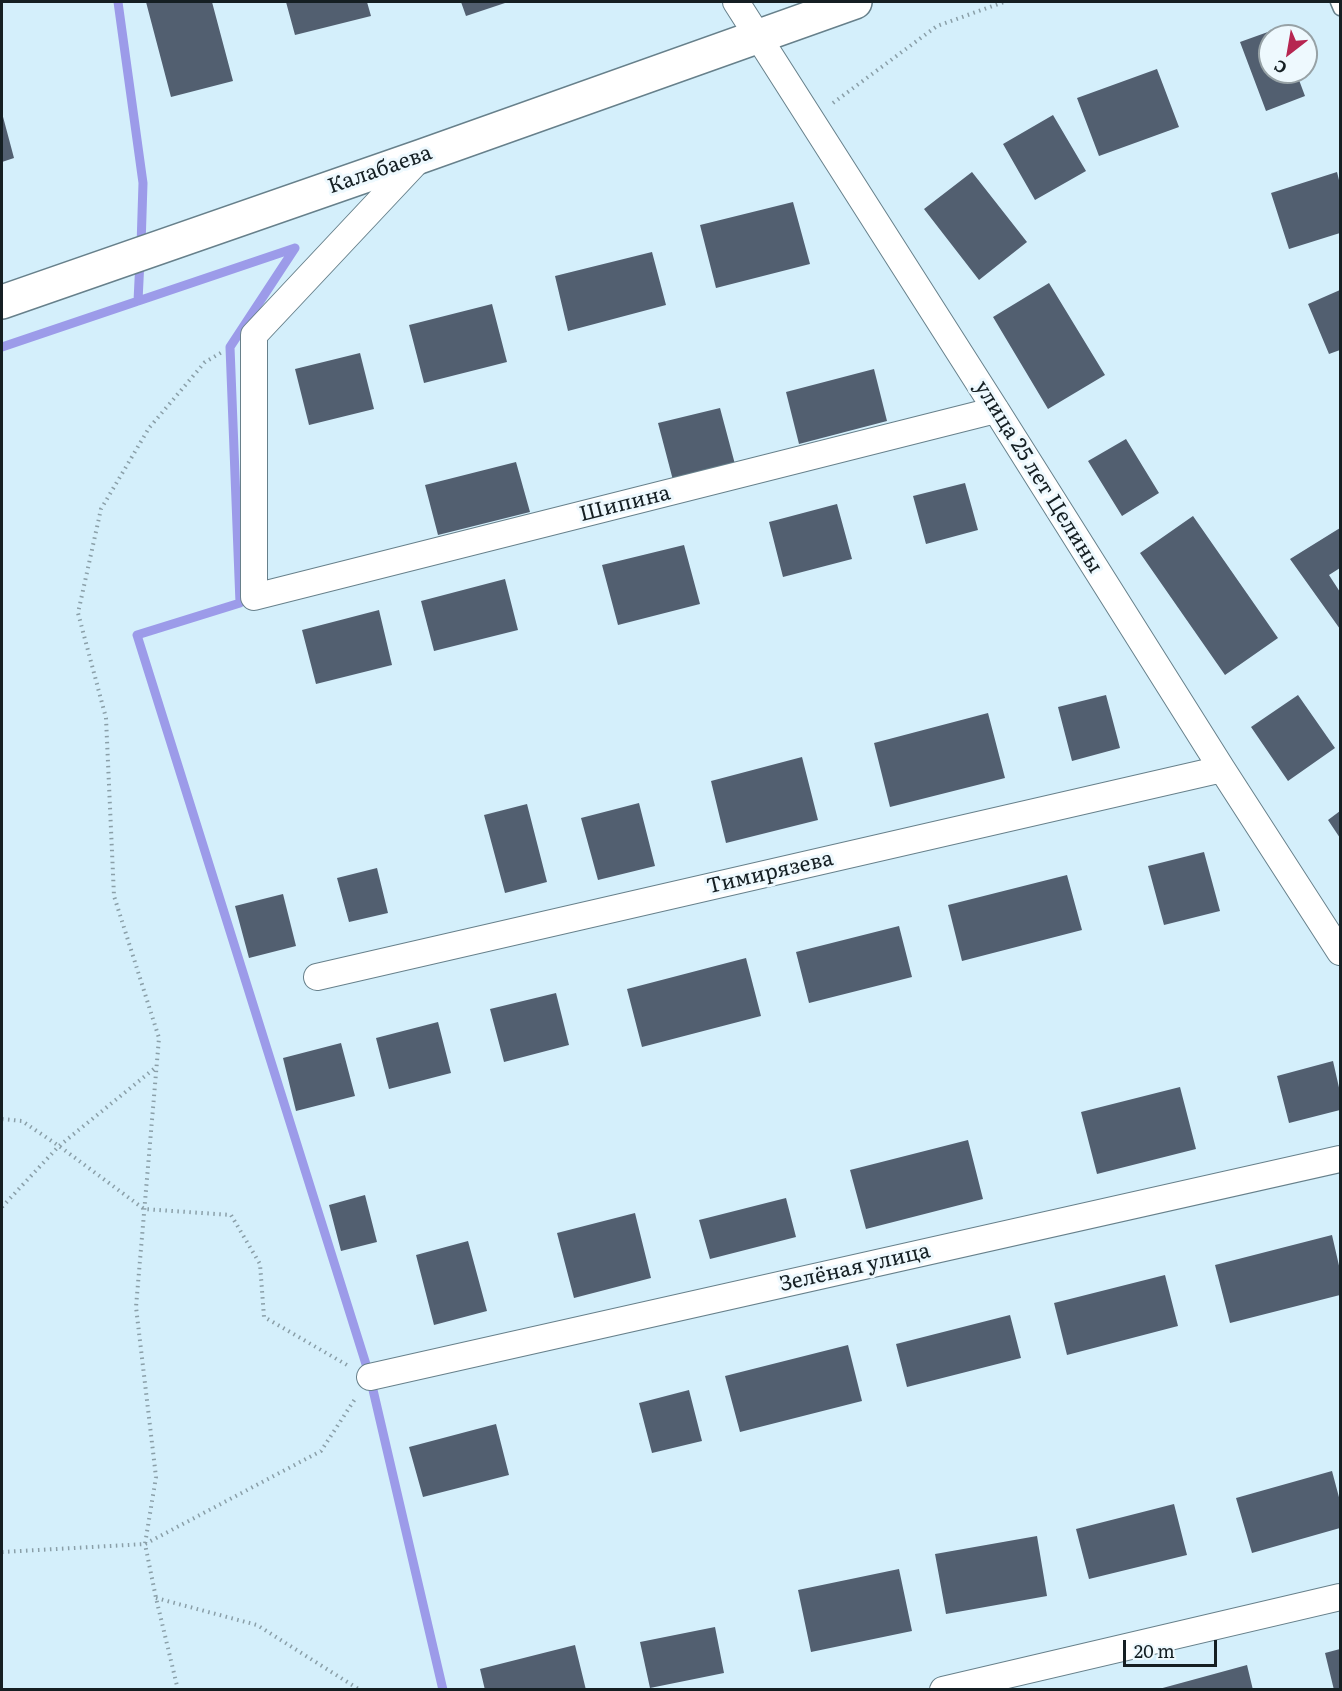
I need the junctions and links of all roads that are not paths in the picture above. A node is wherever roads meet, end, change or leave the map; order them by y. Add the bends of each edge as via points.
1 (736, 2) edge
2 (855, 2) edge
3 (1338, 2) edge
4 (1341, 9) edge
5 (758, 37) junction
6 (422, 156) junction
7 (2, 302) edge
8 (996, 410) junction
9 (1222, 770) junction
10 (1341, 952) edge
11 (317, 976) dead end
12 (1341, 1159) edge
13 (370, 1377) road end
14 (1341, 1597) edge
15 (944, 1689) edge

1 - 5 street, улица 25 лет Целины
2 - 5 street, Калабаева
3 - 4 lane
5 - 6 street, Калабаева
5 - 8 street, улица 25 лет Целины
6 - 7 street, Калабаева
6 - 8 street, Шипина via 254,335 254,597
8 - 9 street, улица 25 лет Целины
9 - 10 street, улица 25 лет Целины
9 - 11 street, Тимирязева
12 - 13 street, Зелёная улица
14 - 15 street

